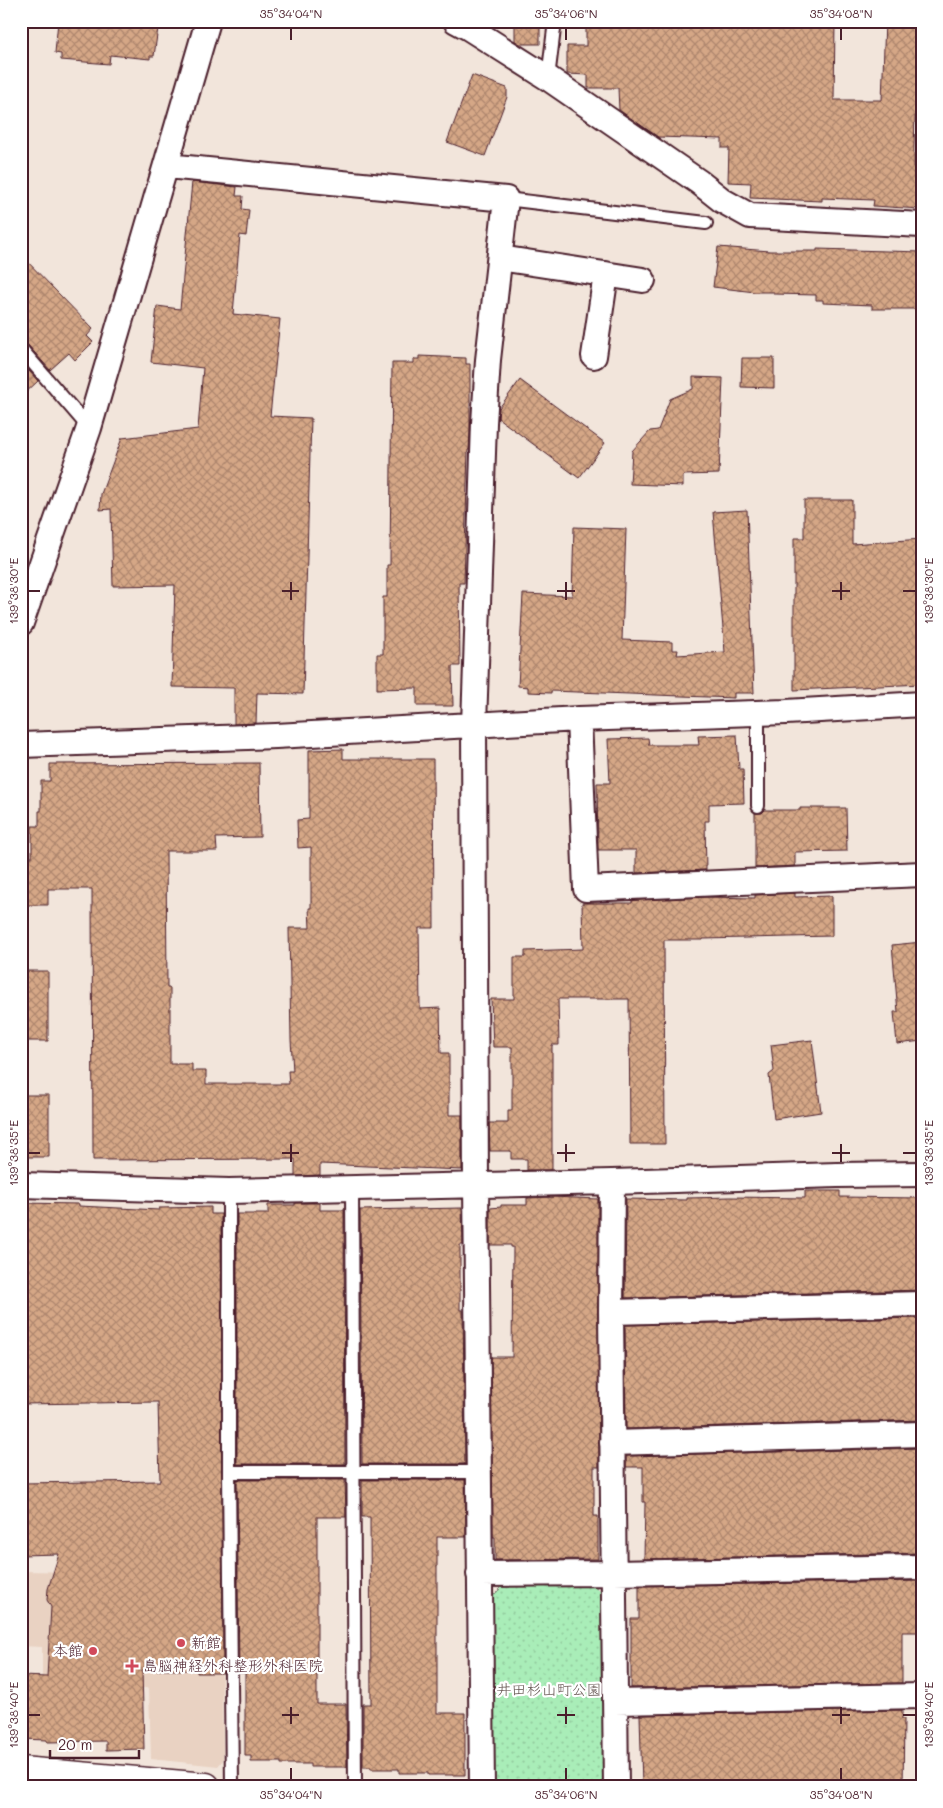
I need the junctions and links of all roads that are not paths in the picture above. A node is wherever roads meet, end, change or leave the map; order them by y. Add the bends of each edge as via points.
1 (208, 21) edge
2 (456, 21) edge
3 (555, 21) edge
4 (548, 78) junction
5 (167, 166) junction
6 (506, 199) junction
7 (706, 223) dead end
8 (922, 225) edge
9 (500, 258) junction
10 (606, 274) junction
11 (643, 280) dead end
12 (21, 349) edge
13 (594, 356) dead end
14 (89, 428) junction
15 (29, 577) edge
16 (21, 623) edge
17 (922, 704) edge
18 (758, 712) junction
19 (579, 719) junction
20 (474, 725) junction
21 (21, 745) edge
22 (758, 806) dead end
23 (922, 874) edge
24 (922, 1174) edge
25 (612, 1182) junction
26 (476, 1184) junction
27 (21, 1185) edge
28 (352, 1187) junction
29 (229, 1191) junction
30 (922, 1304) edge
31 (611, 1312) junction
32 (922, 1434) edge
33 (612, 1443) junction
34 (229, 1472) junction
35 (479, 1472) junction
36 (352, 1473) junction
37 (922, 1566) edge
38 (479, 1574) junction
39 (614, 1574) junction
40 (922, 1696) edge
41 (615, 1702) junction
42 (21, 1771) edge
43 (206, 1787) edge
44 (232, 1787) edge
45 (355, 1787) edge
46 (482, 1787) edge
47 (616, 1787) edge

1 - 5 street
2 - 4 street
3 - 4 lane
4 - 8 street via 723,201 750,216
5 - 6 street
5 - 14 street
6 - 7 lane
6 - 9 street
9 - 10 street
9 - 20 street via 488,360
10 - 11 street
10 - 13 street
12 - 14 lane
14 - 15 street
15 - 16 street
17 - 18 street
18 - 19 street
18 - 22 lane
19 - 20 street
19 - 23 street via 586,889
20 - 21 street
20 - 26 street
24 - 25 street
25 - 26 street
25 - 31 street
26 - 28 street
26 - 35 street
27 - 29 street
28 - 29 street
28 - 36 lane
29 - 34 lane
30 - 31 street
31 - 33 street
32 - 33 street
33 - 39 street
34 - 36 lane
34 - 44 lane
35 - 36 lane
35 - 38 street
36 - 45 lane
37 - 39 street
38 - 39 street
38 - 46 street
39 - 41 street
40 - 41 street
41 - 47 street
42 - 43 street

